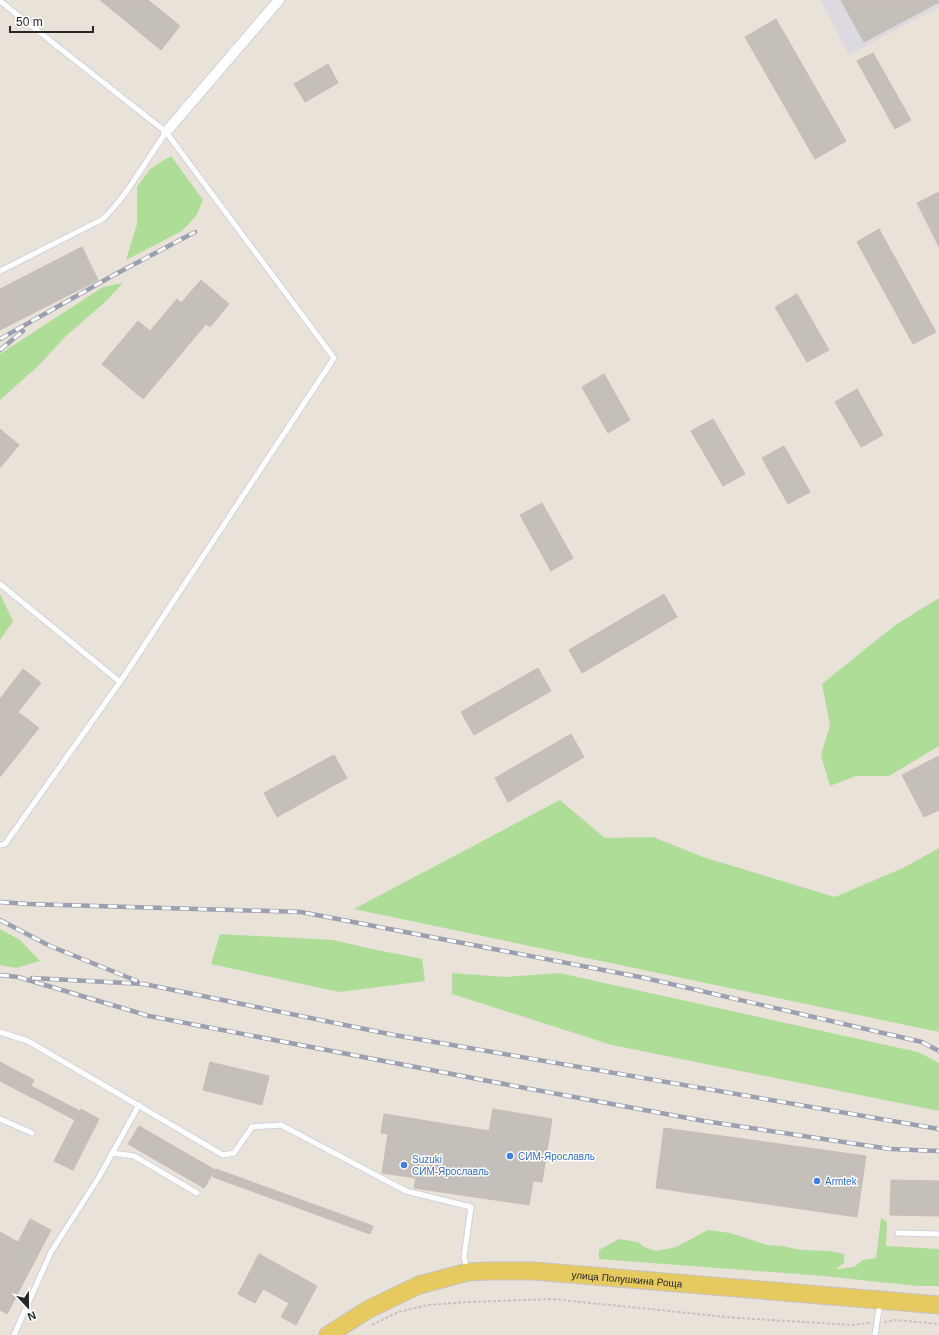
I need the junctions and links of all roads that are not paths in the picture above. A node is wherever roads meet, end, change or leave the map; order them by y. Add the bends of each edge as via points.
1 (279, 0) edge
2 (0, 1) edge
3 (166, 132) junction
4 (0, 272) edge
5 (0, 584) edge
6 (120, 682) junction
7 (0, 845) edge
8 (0, 1032) edge
9 (139, 1105) junction
10 (0, 1119) edge
11 (32, 1133) dead end
12 (112, 1153) junction
13 (197, 1193) dead end
14 (898, 1234) dead end
15 (939, 1234) edge
16 (468, 1272) junction
17 (880, 1300) junction
18 (939, 1305) edge
19 (14, 1335) edge
20 (328, 1335) edge
21 (874, 1335) edge

1 - 3 street
2 - 3 lane
3 - 4 lane via 125,193 103,219
3 - 6 lane via 334,358
5 - 6 lane
6 - 7 lane via 5,844
8 - 9 lane via 28,1041
9 - 12 lane
9 - 16 lane via 223,1155 234,1153 252,1127 280,1125 406,1191 471,1206 464,1257
10 - 11 lane
12 - 13 lane via 134,1156
12 - 19 lane via 96,1184 51,1252
14 - 15 lane
16 - 17 main road, улица Полушкина Роща via 534,1271
16 - 20 main road, улица Полушкина Роща via 419,1285 369,1309
17 - 18 main road, улица Полушкина Роща
17 - 21 lane

